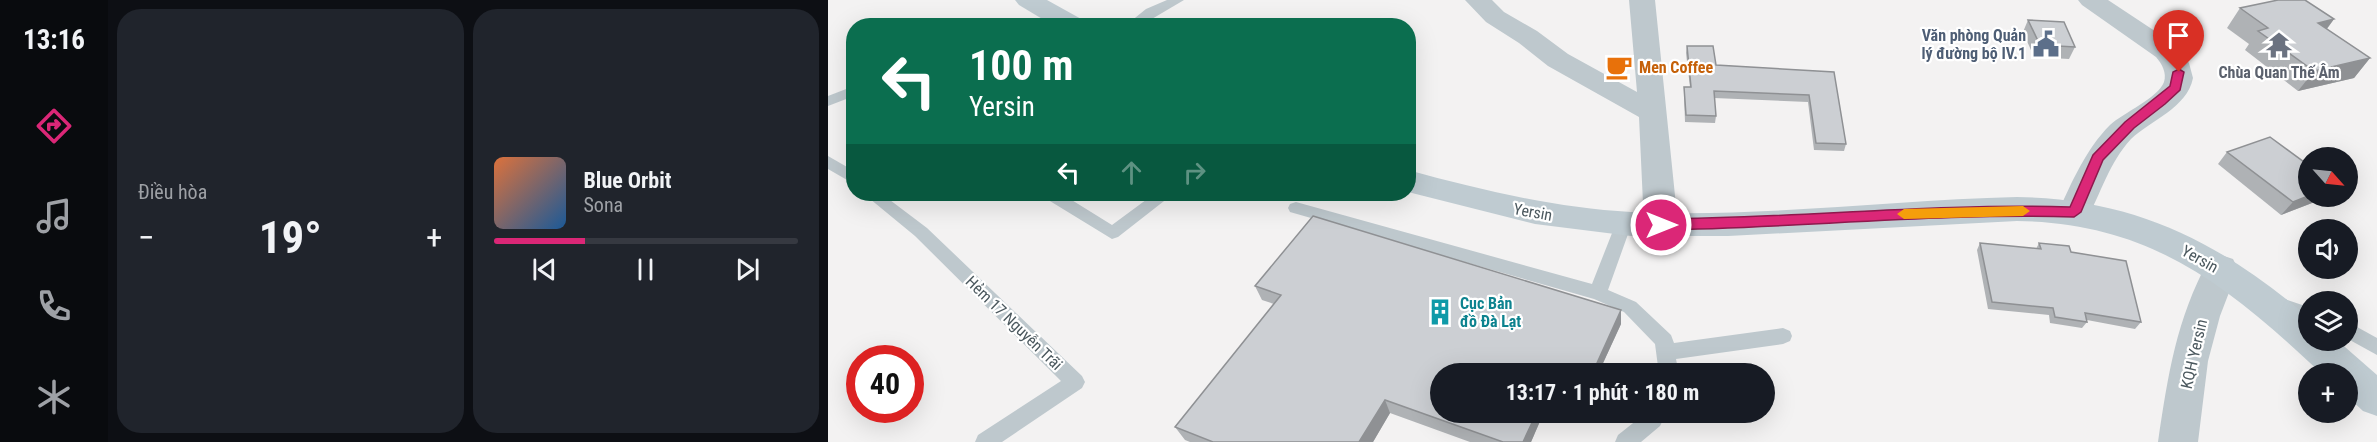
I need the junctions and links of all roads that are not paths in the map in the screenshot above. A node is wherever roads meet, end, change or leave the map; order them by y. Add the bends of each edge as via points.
1 (1028, 0) edge
2 (1178, 0) edge
3 (1478, 0) edge
4 (1642, 0) edge
5 (2091, 0) edge
6 (1060, 18) edge
7 (1142, 18) edge
8 (846, 93) edge
9 (828, 101) edge
10 (1653, 113) junction
11 (828, 160) edge
12 (846, 173) edge
13 (1416, 183) edge
14 (881, 201) edge
15 (1062, 201) edge
16 (1155, 201) edge
17 (1296, 208) dead end
18 (2074, 212) junction
19 (1624, 223) junction
20 (1661, 225) junction
21 (2221, 269) junction
22 (1598, 293) junction
23 (2258, 297) junction
24 (2298, 311) edge
25 (2298, 330) edge
26 (1783, 336) dead end
27 (2358, 336) edge
28 (2377, 347) edge
29 (1666, 351) junction
30 (2322, 351) edge
31 (1668, 363) edge
32 (2377, 399) edge
33 (1649, 423) edge
34 (985, 442) edge
35 (1625, 442) edge
36 (2178, 442) edge

1 - 6 street
2 - 7 lane
3 - 10 street via 1495,17 1558,60
4 - 10 street
5 - 18 street via 2166,51 2179,72 2176,87 2098,158
8 - 9 lane
10 - 20 street
11 - 12 lane
13 - 19 street, Yersin via 1492,205
14 - 34 lane, Hẻm 17 Nguyễn Trãi via 921,232 1075,382
15 - 16 lane via 1112,233
17 - 22 lane
18 - 20 street, Yersin via 2008,210
18 - 21 street, Yersin via 2163,238
19 - 20 street, Yersin
19 - 22 lane
21 - 23 street, Yersin
21 - 36 street, KQH Yersin via 2189,361
22 - 29 lane via 1630,307 1664,340
23 - 24 lane
23 - 25 street, Yersin
26 - 29 lane
27 - 28 lane
29 - 31 lane
30 - 32 street, Yersin
33 - 35 lane

